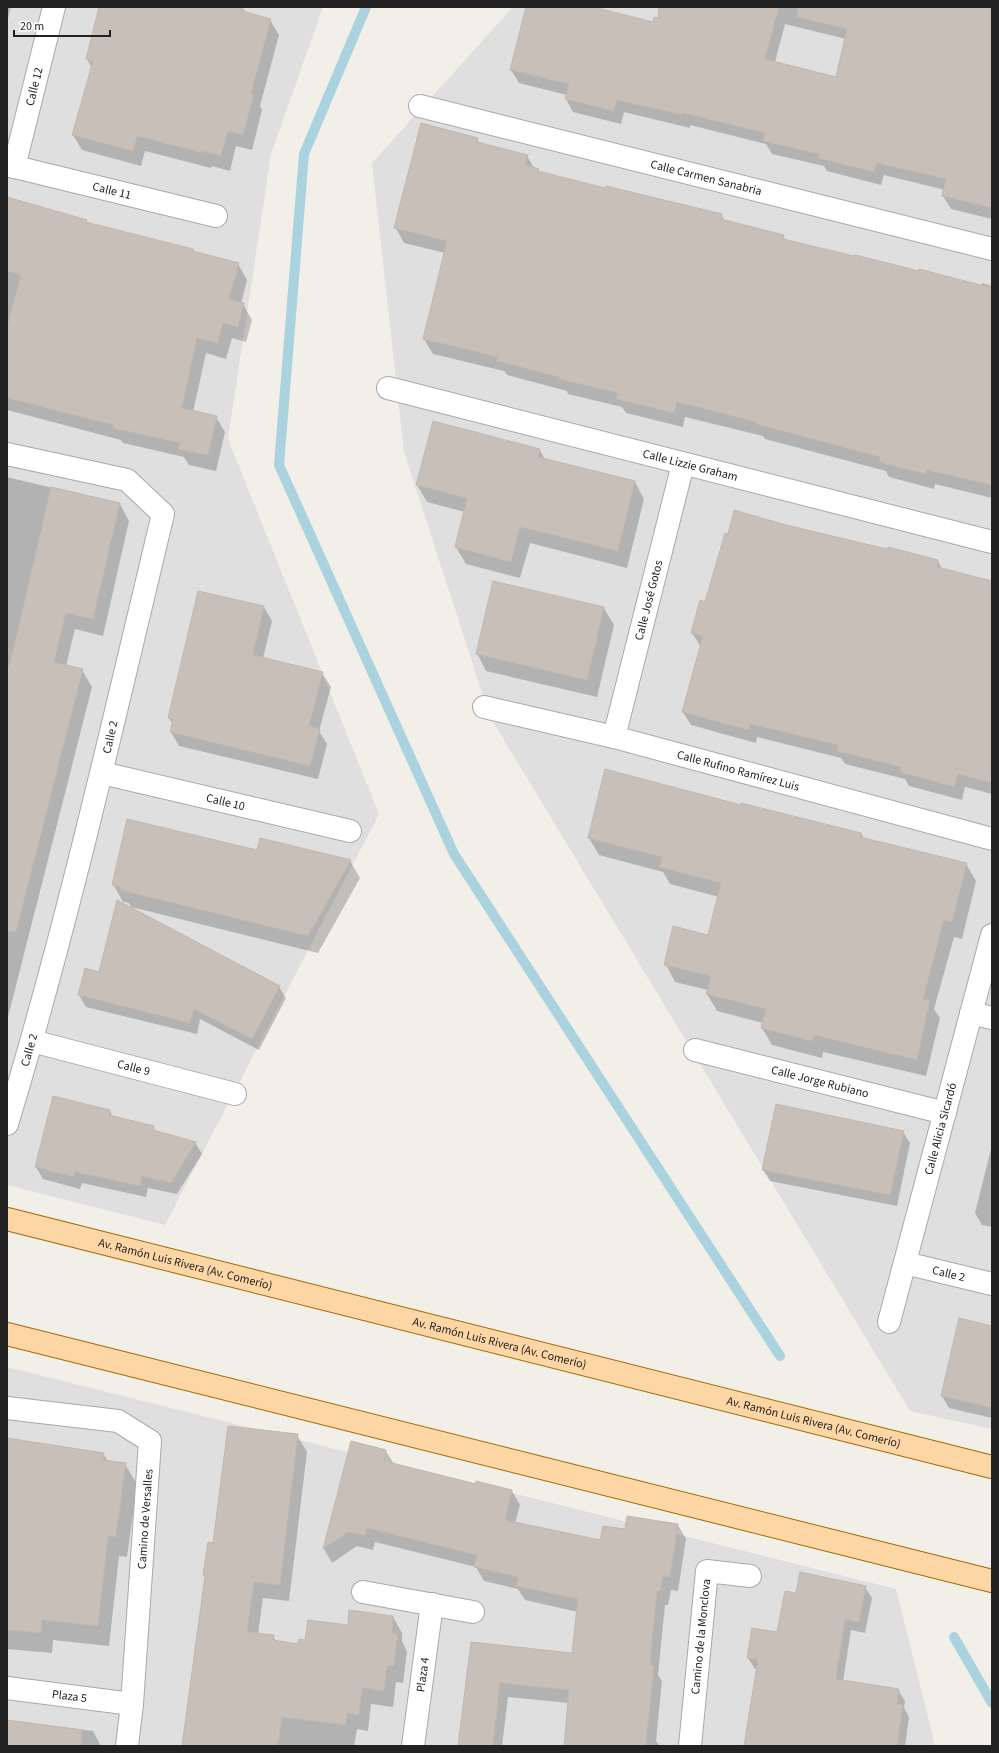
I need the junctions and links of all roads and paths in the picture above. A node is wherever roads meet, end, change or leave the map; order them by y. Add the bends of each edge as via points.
1 (54, 7) edge
2 (420, 106) dead end
3 (11, 166) edge
4 (216, 216) dead end
5 (992, 250) edge
6 (388, 388) dead end
7 (7, 454) edge
8 (683, 464) junction
9 (992, 542) edge
10 (484, 707) dead end
11 (614, 737) junction
12 (102, 773) junction
13 (350, 832) dead end
14 (992, 839) edge
15 (992, 935) edge
16 (971, 1013) junction
17 (992, 1018) edge
18 (32, 1041) junction
19 (694, 1050) dead end
20 (235, 1094) dead end
21 (945, 1113) junction
22 (7, 1124) edge
23 (7, 1219) edge
24 (905, 1263) junction
25 (992, 1284) edge
26 (889, 1322) dead end
27 (7, 1334) edge
28 (7, 1408) edge
29 (992, 1467) edge
30 (750, 1576) dead end
31 (992, 1581) edge
32 (363, 1592) dead end
33 (432, 1604) junction
34 (473, 1612) dead end
35 (7, 1688) edge
36 (132, 1704) junction
37 (127, 1746) edge
38 (413, 1746) edge
39 (690, 1746) edge

1 - 3 street, Calle 12
2 - 5 street, Calle Carmen Sanabria
3 - 4 street, Calle 11
6 - 8 street, Calle Lizzie Graham
7 - 12 street, Calle 2 via 127,480 163,514
8 - 9 street, Calle Lizzie Graham
8 - 11 street, Calle José Gotos
10 - 11 street, Calle Rufino Ramírez Luis
11 - 14 street, Calle Rufino Ramírez Luis
12 - 13 street, Calle 10
12 - 18 street, Calle 2
15 - 16 street, Calle Alicia Sicardó
16 - 17 street
16 - 21 street, Calle Alicia Sicardó
18 - 20 street, Calle 9
18 - 22 street, Calle 2
19 - 21 street, Calle Jorge Rubiano
21 - 24 street, Calle Alicia Sicardó
23 - 29 main road, Av. Ramón Luis Rivera (Av. Comerío)
24 - 25 street, Calle 2
24 - 26 street, Calle Alicia Sicardó
27 - 31 main road
28 - 36 street, Camino de Versalles via 118,1420 150,1441
30 - 39 street, Camino de la Monclova via 707,1570
32 - 33 street
33 - 34 street
33 - 38 street, Plaza 4
35 - 36 street, Plaza 5
36 - 37 street, Camino de Versalles

